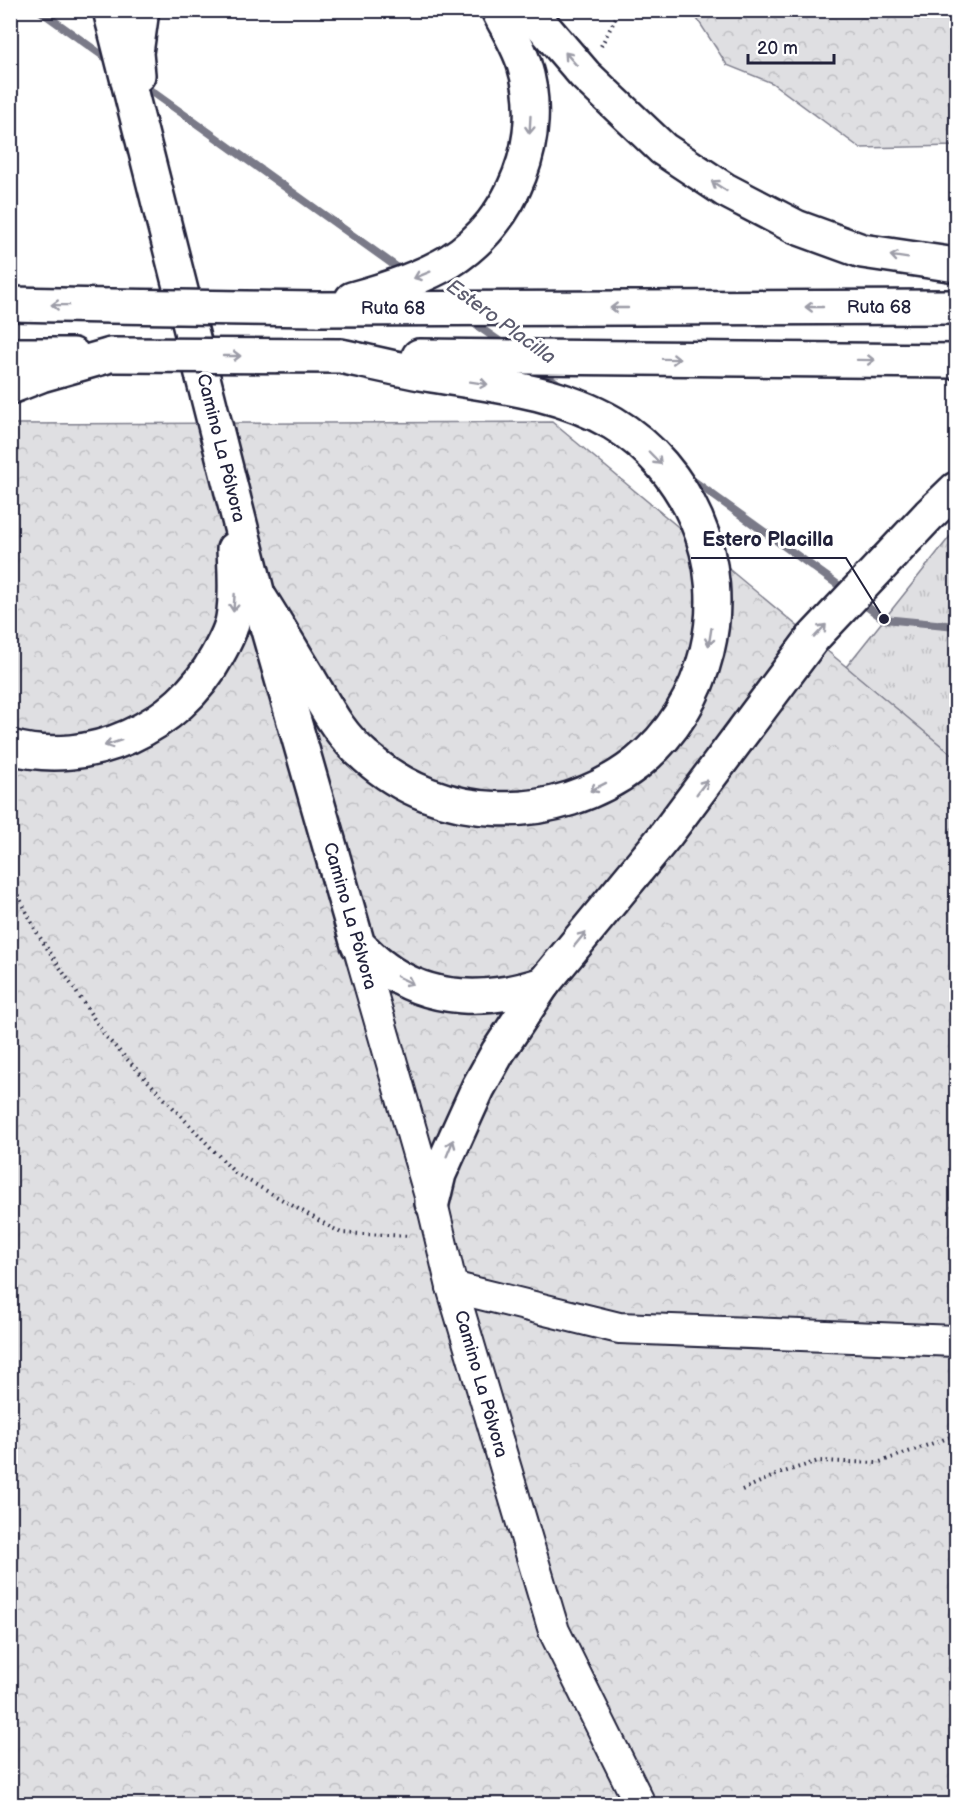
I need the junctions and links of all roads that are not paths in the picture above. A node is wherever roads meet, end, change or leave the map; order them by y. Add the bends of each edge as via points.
1 (97, 10) edge
2 (110, 10) edge
3 (142, 10) edge
4 (498, 10) edge
5 (530, 10) edge
6 (119, 46) junction
7 (143, 142) junction
8 (957, 265) edge
9 (10, 304) edge
10 (957, 307) edge
11 (317, 309) junction
12 (10, 355) edge
13 (111, 355) junction
14 (339, 356) junction
15 (957, 361) edge
16 (10, 387) edge
17 (230, 482) junction
18 (957, 489) edge
19 (258, 595) junction
20 (10, 747) edge
21 (358, 945) junction
22 (543, 984) junction
23 (432, 1203) junction
24 (452, 1287) junction
25 (957, 1341) edge
26 (640, 1804) edge

1 - 6 highway
2 - 6 highway, Camino La Pólvora
3 - 7 highway via 136,53
4 -> 11 highway via 524,66 531,112 525,159 506,204 472,244 436,268 372,294
8 -> 5 highway via 862,251 796,228 725,190 663,149 585,75
6 - 7 highway, Camino La Pólvora
7 - 17 highway, Camino La Pólvora
11 -> 9 highway, Ruta 68, bridge
10 -> 11 highway, Ruta 68
12 - 13 highway
13 -> 14 highway, bridge
13 - 16 highway
14 -> 15 highway
14 -> 19 highway via 535,393 588,410 636,439 675,480 690,505 709,557 713,613 703,668 677,720 637,763 613,780 586,793 539,806 500,810 471,807 414,789 365,757 327,712
17 - 19 highway, Camino La Pólvora
17 -> 20 highway via 236,579 233,619 224,645 194,691 151,726 100,747 73,752
22 -> 18 highway via 665,836 813,638
19 - 21 highway, Camino La Pólvora
21 -> 22 highway via 404,980 450,995 497,996
21 - 23 street, Camino La Pólvora
23 -> 22 highway via 439,1174 478,1088
23 - 24 street, Camino La Pólvora
24 - 25 street via 619,1328
24 - 26 street, Camino La Pólvora via 554,1631

